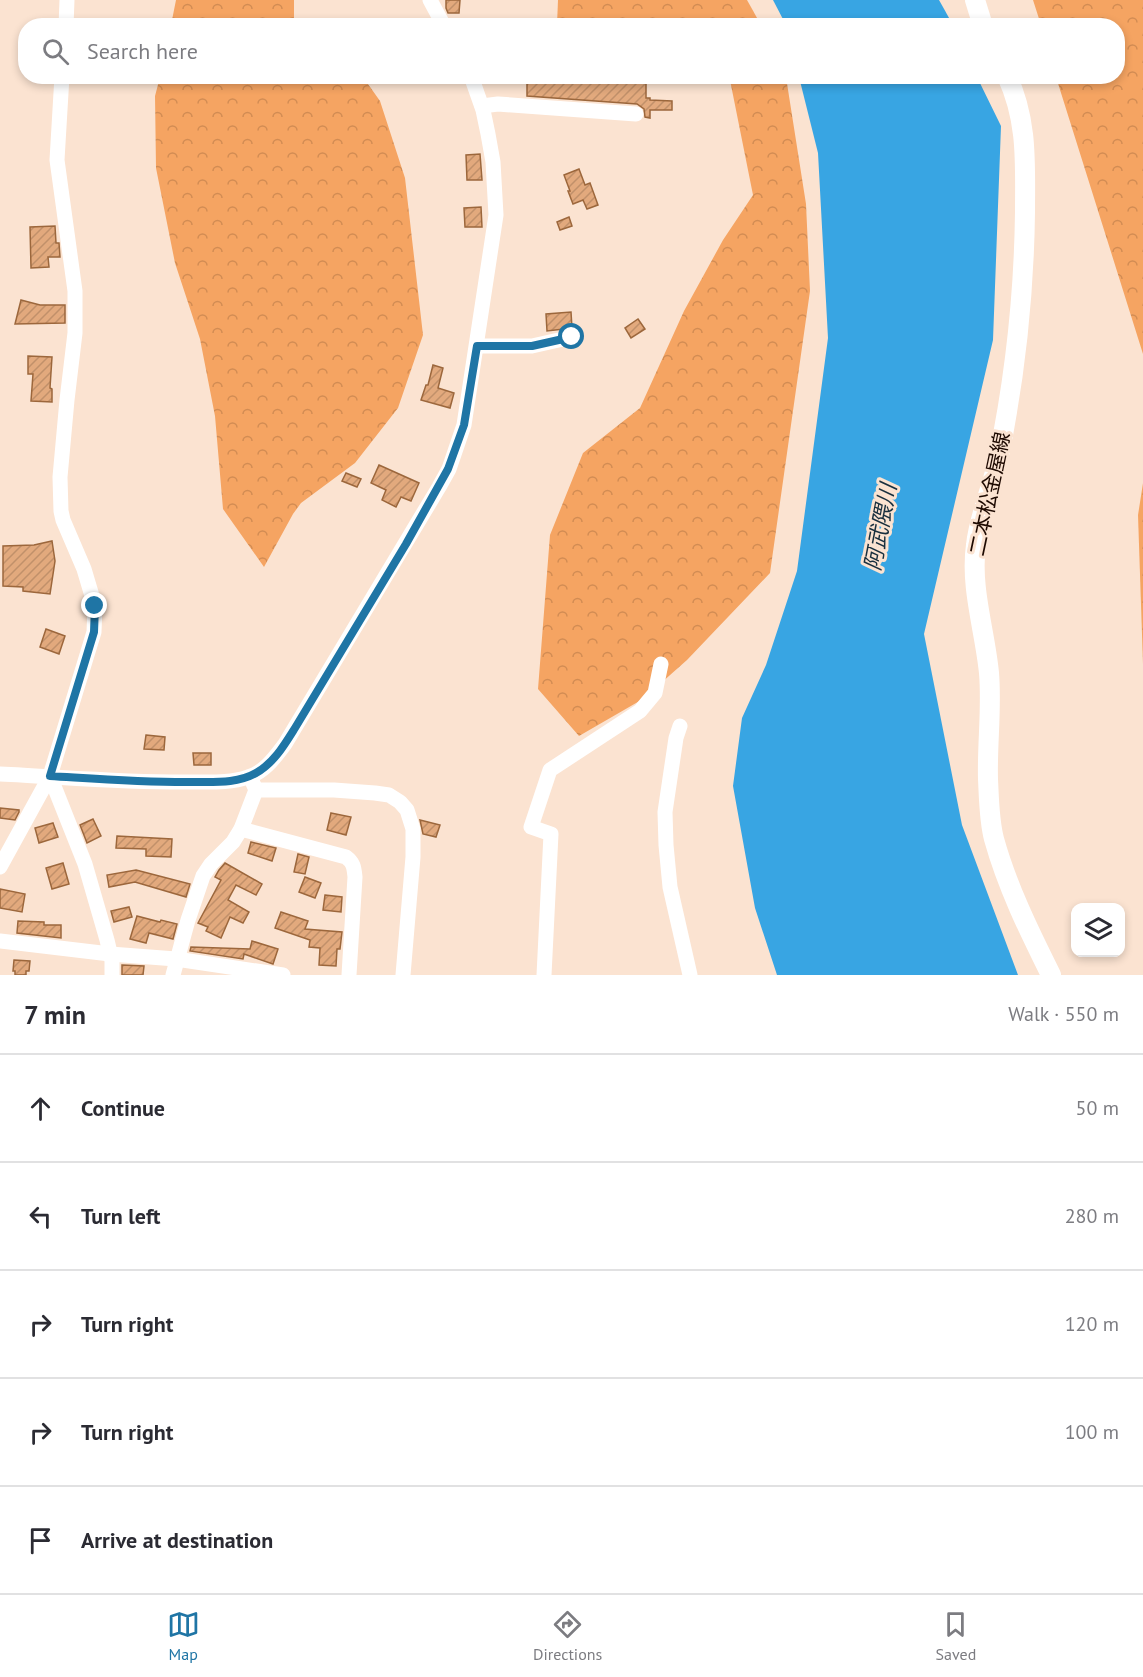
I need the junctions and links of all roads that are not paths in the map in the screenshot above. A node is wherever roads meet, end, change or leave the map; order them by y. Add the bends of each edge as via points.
1 (67, 0) edge
2 (430, 0) edge
3 (975, 0) edge
4 (66, 18) edge
5 (440, 18) edge
6 (981, 18) edge
7 (62, 84) edge
8 (474, 84) edge
9 (1010, 84) edge
10 (482, 106) junction
11 (636, 114) dead end
12 (572, 337) dead end
13 (477, 346) junction
14 (661, 664) dead end
15 (680, 726) dead end
16 (0, 774) edge
17 (50, 776) junction
18 (253, 784) junction
19 (241, 829) junction
20 (0, 867) edge
21 (0, 941) edge
22 (110, 954) junction
23 (176, 959) junction
24 (112, 975) edge
25 (173, 975) edge
26 (284, 975) edge
27 (349, 975) edge
28 (404, 975) edge
29 (544, 975) edge
30 (690, 975) edge
31 (1051, 975) edge

1 - 4 street
2 - 5 street
3 - 6 main road
7 - 17 street via 57,160 75,291 75,333 60,477 61,511 95,606 94,632
8 - 10 street
9 - 31 main road, 二本松金屋線 via 1022,117 1024,136 1023,271 1016,355 998,461 977,537 975,564 990,675 988,779 994,837 1016,900
10 - 11 street
10 - 13 street via 493,162 496,215
12 - 13 street via 532,346
13 - 18 street via 464,425 444,478 290,736
14 - 29 street via 655,693 640,711 550,770 531,826 551,834
15 - 30 street via 665,812 666,845 670,887
16 - 17 street
17 - 18 street
17 - 20 street
17 - 22 street via 85,864
18 - 19 street
18 - 28 street via 375,793 400,802 413,829
19 - 23 street via 203,876
19 - 27 street via 352,861 355,877
21 - 22 street
22 - 23 street
22 - 24 street
23 - 25 street
23 - 26 street

